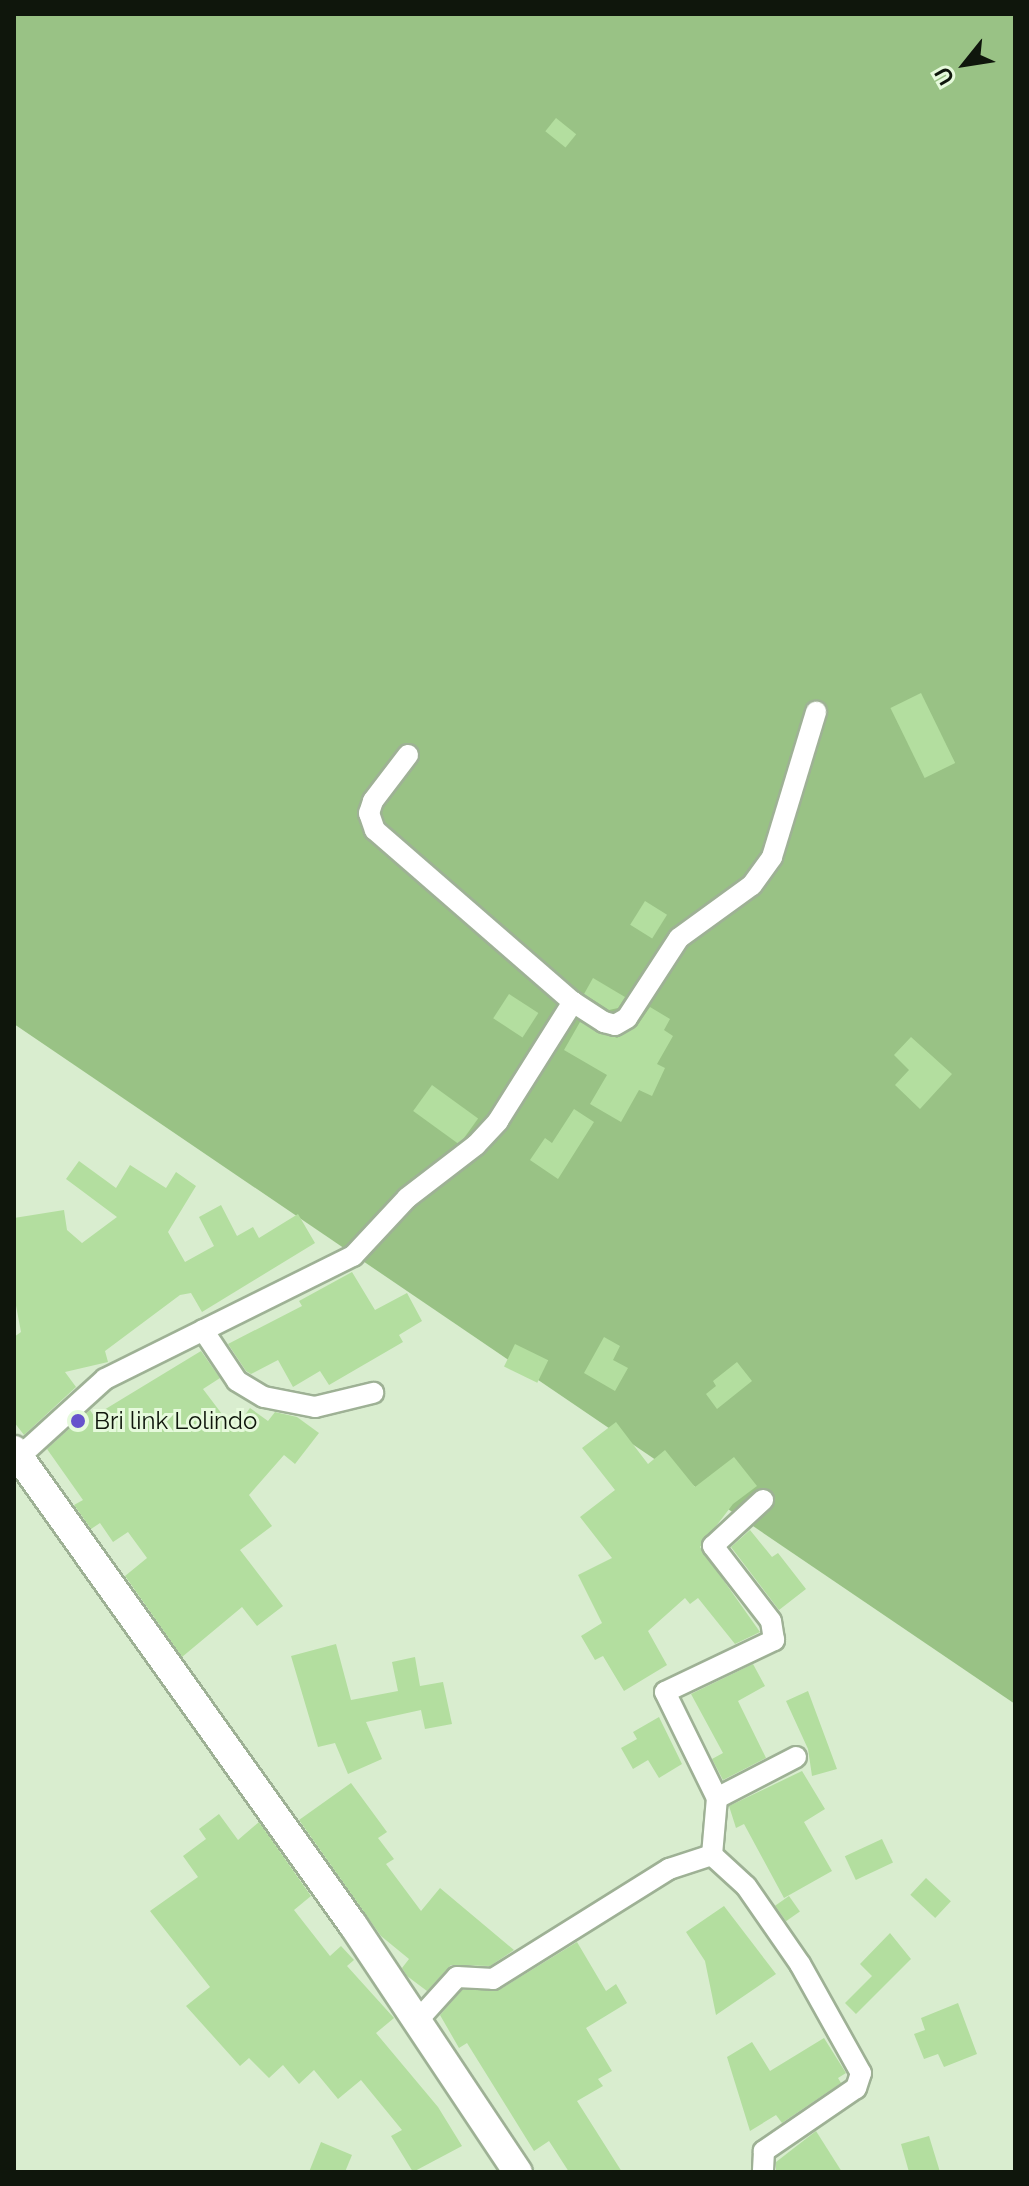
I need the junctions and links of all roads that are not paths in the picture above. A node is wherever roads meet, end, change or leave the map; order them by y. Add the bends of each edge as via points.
1 (816, 712) dead end
2 (408, 755) dead end
3 (573, 1002) junction
4 (203, 1330) junction
5 (373, 1393) dead end
6 (16, 1454) edge
7 (763, 1500) dead end
8 (796, 1757) dead end
9 (717, 1798) junction
10 (712, 1855) junction
11 (418, 2020) junction
12 (518, 2172) edge
13 (763, 2172) edge

1 - 3 street via 781,839 759,878 679,938 627,1018 615,1025 604,1022
2 - 3 street via 373,801 369,813 375,830
3 - 4 street via 498,1121 476,1145 407,1198 353,1256
4 - 5 street via 237,1381 264,1397 315,1407
4 - 6 street via 105,1379
6 - 11 street
7 - 9 street via 713,1546 771,1621 774,1640 665,1692
8 - 9 street
9 - 10 street
10 - 11 street via 669,1869 493,1979 457,1977
10 - 13 street via 746,1886 800,1964 861,2073 856,2088 764,2151
11 - 12 street

